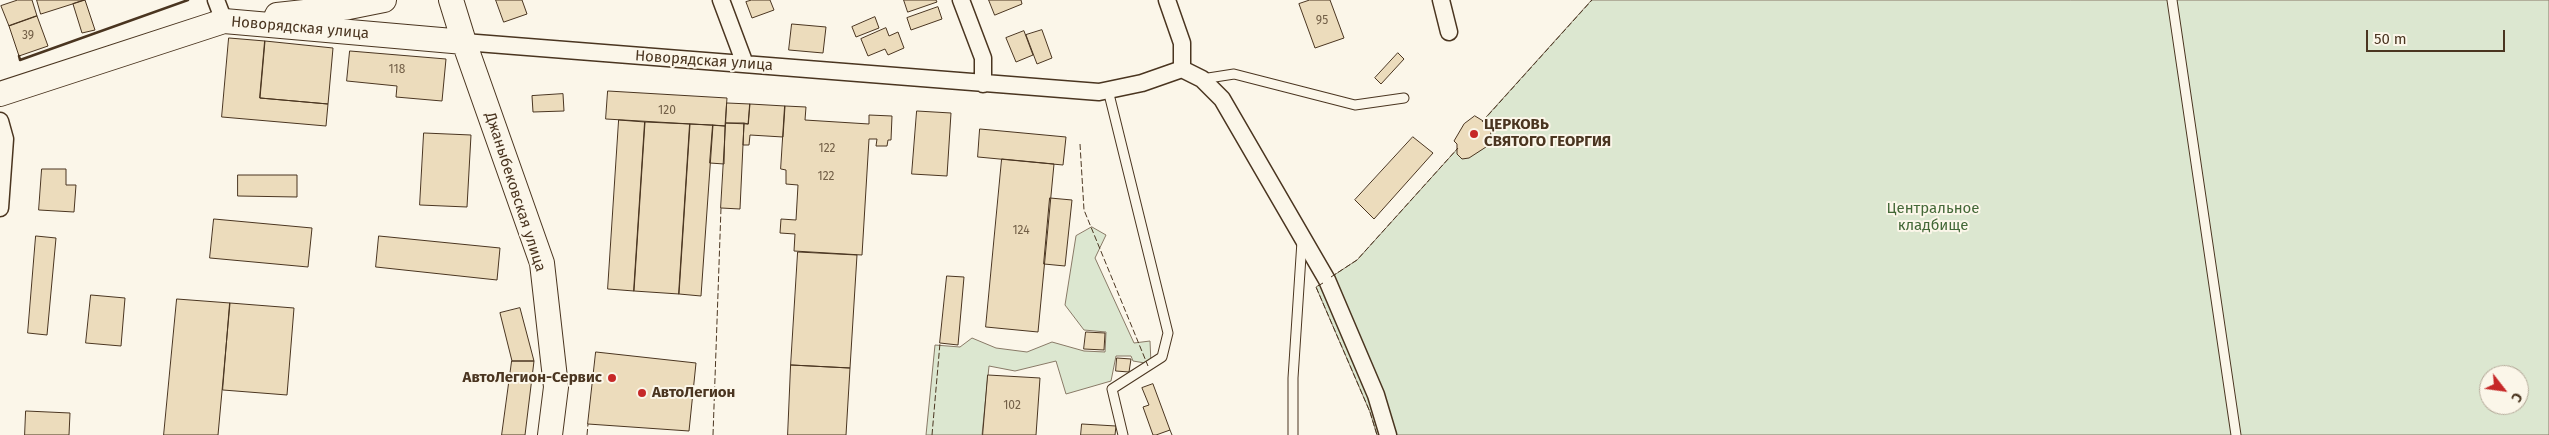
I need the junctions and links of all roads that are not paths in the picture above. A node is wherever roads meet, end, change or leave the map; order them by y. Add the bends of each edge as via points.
1 (384, 0) edge
2 (451, 0) edge
3 (721, 0) edge
4 (961, 0) edge
5 (1167, 0) edge
6 (1441, 0) edge
7 (2172, 0) edge
8 (220, 11) edge
9 (1449, 32) dead end
10 (464, 42) junction
11 (745, 64) junction
12 (1182, 70) junction
13 (1202, 79) junction
14 (983, 84) junction
15 (1108, 90) junction
16 (0, 94) edge
17 (1404, 98) dead end
18 (0, 121) edge
19 (0, 208) edge
20 (1302, 238) junction
21 (550, 435) edge
22 (1123, 435) edge
23 (1293, 435) edge
24 (1388, 435) edge
25 (2236, 435) edge

1 - 8 street, Новорядская улица via 349,7
2 - 10 street, Джаныбековская улица
3 - 11 street
4 - 14 street via 983,58
5 - 12 street via 1182,43
6 - 9 street
7 - 25 lane
8 - 10 street, Новорядская улица
8 - 16 street, Новорядская улица
10 - 11 street, Новорядская улица
10 - 21 street, Джаныбековская улица via 542,264 556,387
11 - 14 street, Новорядская улица
12 - 13 street
12 - 15 street, Новорядская улица
13 - 17 lane via 1234,74 1355,105
13 - 20 street via 1222,99
14 - 15 street, Новорядская улица
15 - 22 lane via 1168,333 1162,358 1112,389
18 - 19 street via 6,139
20 - 23 lane via 1293,378
20 - 24 street via 1327,280 1376,395

